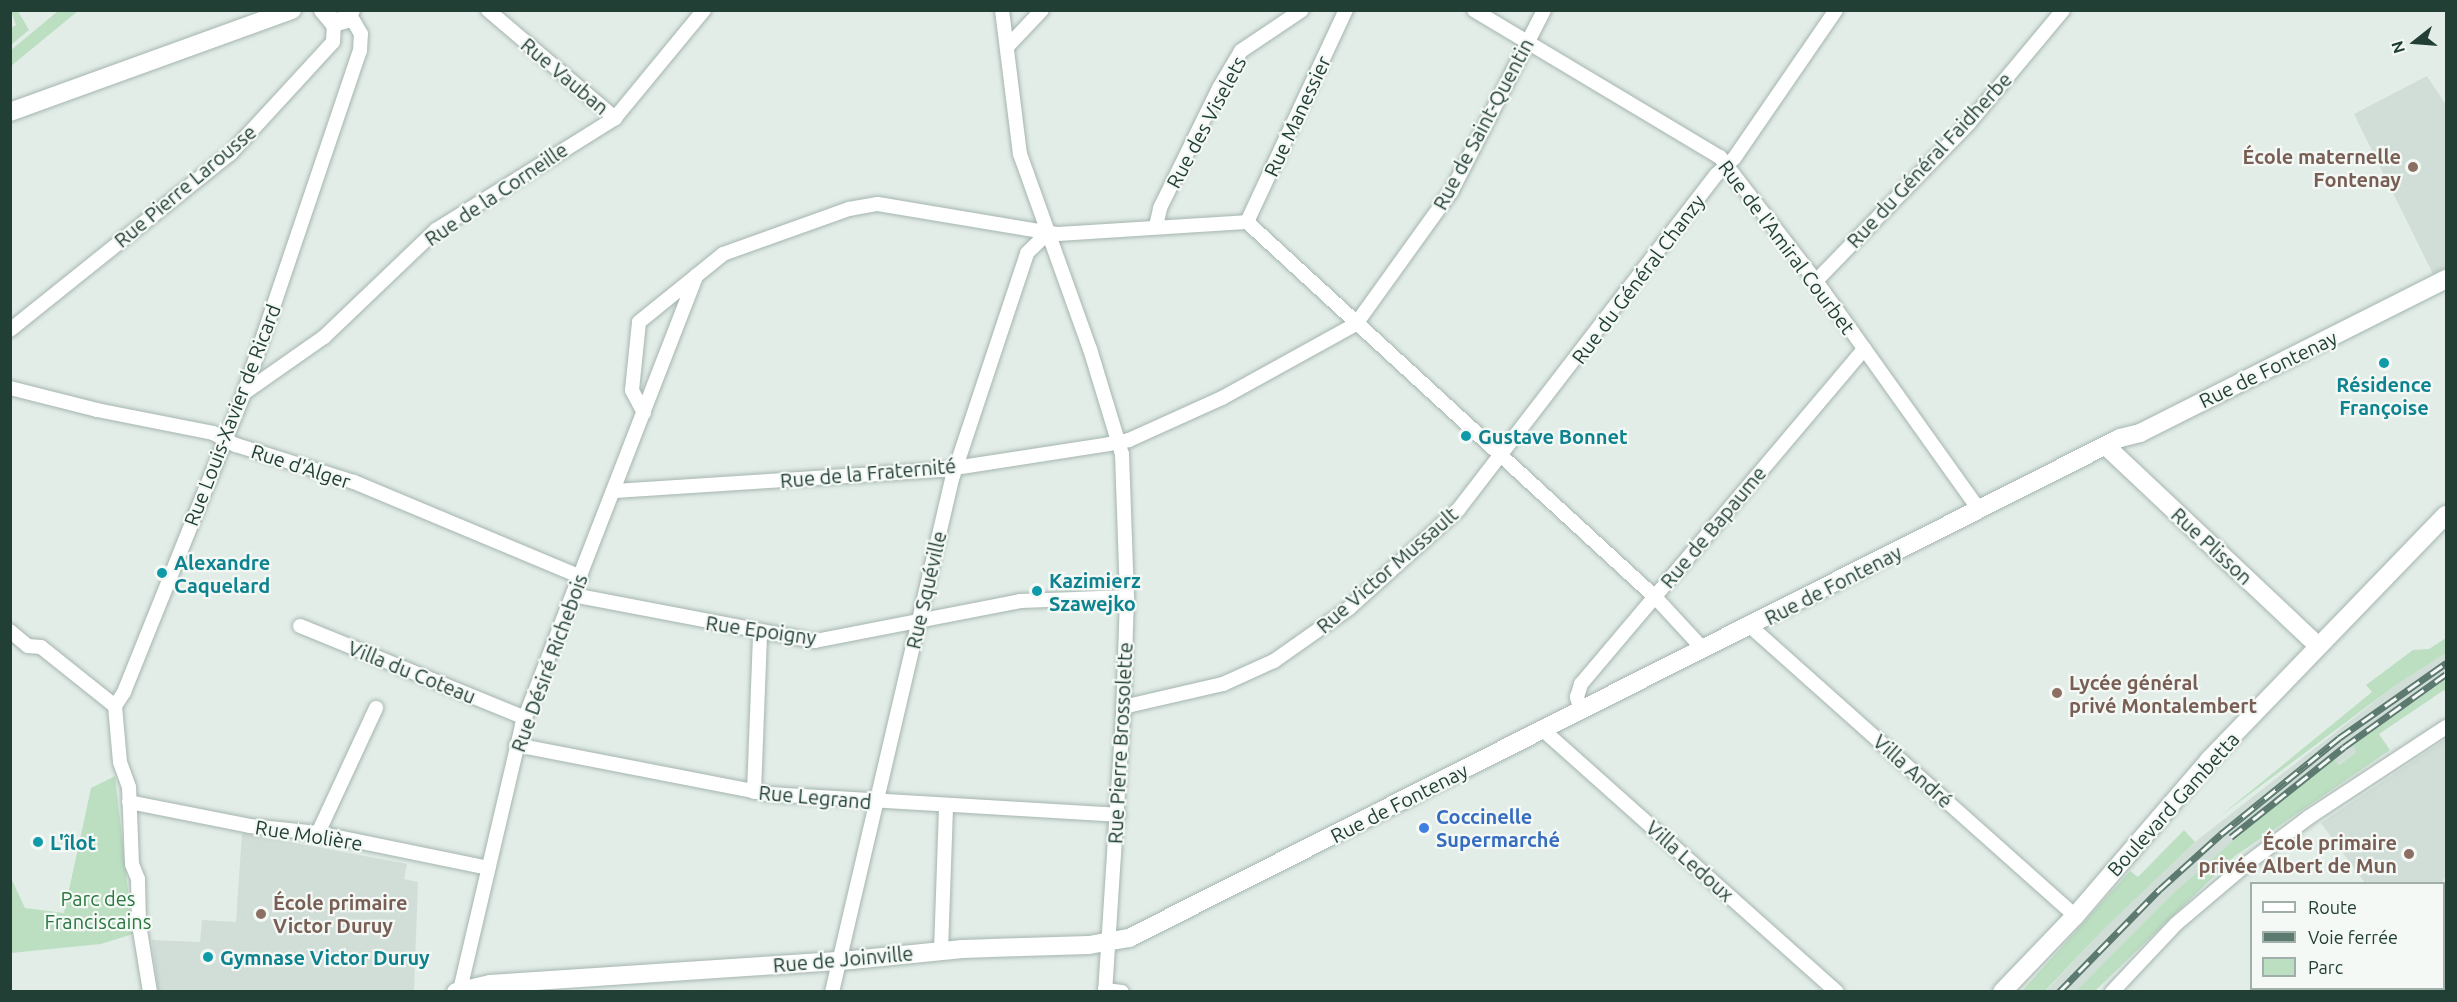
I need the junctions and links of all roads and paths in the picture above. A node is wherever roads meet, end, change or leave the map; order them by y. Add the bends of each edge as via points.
1 (488, 10) edge
2 (704, 10) edge
3 (1002, 10) edge
4 (1042, 10) edge
5 (1302, 10) edge
6 (1346, 10) edge
7 (1474, 10) edge
8 (1544, 10) edge
9 (1836, 10) edge
10 (2063, 10) edge
11 (288, 13) edge
12 (337, 16) edge
13 (1528, 42) junction
14 (1007, 47) junction
15 (10, 112) edge
16 (615, 118) junction
17 (1727, 165) junction
18 (1247, 222) junction
19 (1156, 226) junction
20 (1047, 234) junction
21 (696, 276) junction
22 (2446, 279) edge
23 (1816, 281) junction
24 (1356, 324) junction
25 (10, 330) edge
26 (1864, 349) junction
27 (10, 388) edge
28 (244, 393) junction
29 (644, 413) junction
30 (224, 439) junction
31 (1120, 442) junction
32 (2106, 446) junction
33 (1501, 459) junction
34 (956, 467) junction
35 (614, 491) junction
36 (1980, 511) junction
37 (2446, 515) edge
38 (580, 577) junction
39 (573, 596) junction
40 (1127, 597) junction
41 (1655, 597) junction
42 (920, 620) junction
43 (300, 626) dead end
44 (1751, 627) junction
45 (10, 631) edge
46 (760, 634) junction
47 (2318, 646) junction
48 (1702, 648) junction
49 (115, 706) junction
50 (376, 708) dead end
51 (1123, 708) junction
52 (1581, 712) junction
53 (525, 718) junction
54 (2446, 727) edge
55 (1544, 731) junction
56 (516, 746) junction
57 (754, 792) junction
58 (129, 802) junction
59 (876, 803) junction
60 (946, 806) junction
61 (1118, 815) junction
62 (318, 833) junction
63 (488, 868) junction
64 (1220, 893) joint
65 (2075, 916) junction
66 (1108, 942) junction
67 (941, 951) junction
68 (839, 961) junction
69 (458, 991) edge
70 (1105, 991) edge
71 (150, 992) edge
72 (832, 992) edge
73 (1122, 992) edge
74 (1837, 992) edge
75 (2002, 992) edge
76 (2112, 992) edge

1 - 16 street, Rue Vauban
2 - 16 street, Rue de la Corneille
3 - 14 street, Rue Pierre Brossolette
4 - 14 street
5 - 19 street, Rue des Viselets via 1241,51 1160,208
6 - 18 street, Rue Manessier
7 - 13 street, Rue de l'Amiral Courbet
8 - 13 street, Rue de Saint-Quentin
9 - 17 street, Rue du Général Chanzy
10 - 23 street, Rue du Général Faidherbe via 2035,53
11 - 12 street
11 - 15 street
12 - 25 street, Rue Pierre Larousse via 333,42 230,154
12 - 28 street, Rue Louis-Xavier de Ricard via 361,34 360,51
13 - 17 street, Rue de l'Amiral Courbet via 1720,157
13 - 24 street, Rue de Saint-Quentin via 1451,192
14 - 20 street, Rue Pierre Brossolette via 1020,154
16 - 28 street, Rue de la Corneille via 436,230 324,337
17 - 23 street, Rue de l'Amiral Courbet
17 - 33 street, Rue du Général Chanzy
18 - 19 street
18 - 24 street
19 - 20 street
20 - 21 street via 878,204 829,215 723,254
20 - 31 street, Rue Pierre Brossolette
20 - 34 street, Rue Squéville via 1027,253
21 - 29 street, Rue Désiré Richebois
21 - 29 street via 639,322 633,390
22 - 32 street, Rue de Fontenay via 2140,434
23 - 26 street, Rue de l'Amiral Courbet
24 - 31 street, Rue de la Fraternité via 1222,398
24 - 33 street
26 - 36 street, Rue de l'Amiral Courbet
26 - 41 street, Rue de Bapaume
27 - 30 street, Rue d'Alger via 213,433
28 - 30 street, Rue Louis-Xavier de Ricard
29 - 35 street, Rue Désiré Richebois
30 - 38 street, Rue d'Alger via 354,482
30 - 49 street, Rue Louis-Xavier de Ricard via 124,692
31 - 34 street, Rue de la Fraternité
31 - 40 street, Rue Pierre Brossolette
32 - 36 street, Rue de Fontenay
32 - 47 street, Rue Plisson
33 - 41 street
33 - 51 street, Rue Victor Mussault via 1458,510 1349,608 1274,662 1223,684
34 - 35 street, Rue de la Fraternité
34 - 42 street, Rue Squéville
35 - 38 street, Rue Désiré Richebois
36 - 44 street, Rue de Fontenay
37 - 47 street, Boulevard Gambetta
38 - 39 street, Rue Désiré Richebois
39 - 46 street, Rue Epoigny
39 - 53 street, Rue Désiré Richebois
40 - 42 street, Rue Epoigny via 1020,601
40 - 51 street, Rue Pierre Brossolette
41 - 48 street
41 - 52 street, Rue de Bapaume via 1581,684 1577,697
42 - 46 street, Rue Epoigny via 815,641
42 - 59 street, Rue Squéville
43 - 53 street, Villa du Coteau
44 - 48 street, Rue de Fontenay
44 - 65 street, Villa André
45 - 49 street via 28,646 41,647
46 - 57 street
47 - 65 street, Boulevard Gambetta via 2210,760
48 - 52 street, Rue de Fontenay
49 - 58 street
50 - 62 street
51 - 61 street, Rue Pierre Brossolette
52 - 55 street, Rue de Fontenay
53 - 56 street, Rue Désiré Richebois
54 - 76 street via 2308,817 2248,863 2176,924
55 - 64 street, Rue de Fontenay
55 - 74 street, Villa Ledoux
56 - 57 street, Rue Legrand
56 - 63 street, Rue Désiré Richebois
57 - 59 street, Rue Legrand
58 - 62 street, Rue Molière via 250,826
58 - 71 street via 132,864 138,879 139,924
59 - 60 street, Rue Legrand
59 - 68 street, Rue Squéville
60 - 61 street, Rue Legrand
60 - 67 street
61 - 66 street, Rue Pierre Brossolette
62 - 63 street, Rue Molière
63 - 69 street, Rue Désiré Richebois
64 - 66 street, Rue de Joinville via 1129,938
65 - 75 street, Boulevard Gambetta
66 - 67 street, Rue de Joinville
66 - 70 street, Rue Pierre Brossolette
67 - 68 street, Rue de Joinville
68 - 69 street, Rue de Joinville via 549,979
68 - 72 street, Rue Squéville
70 - 73 street

